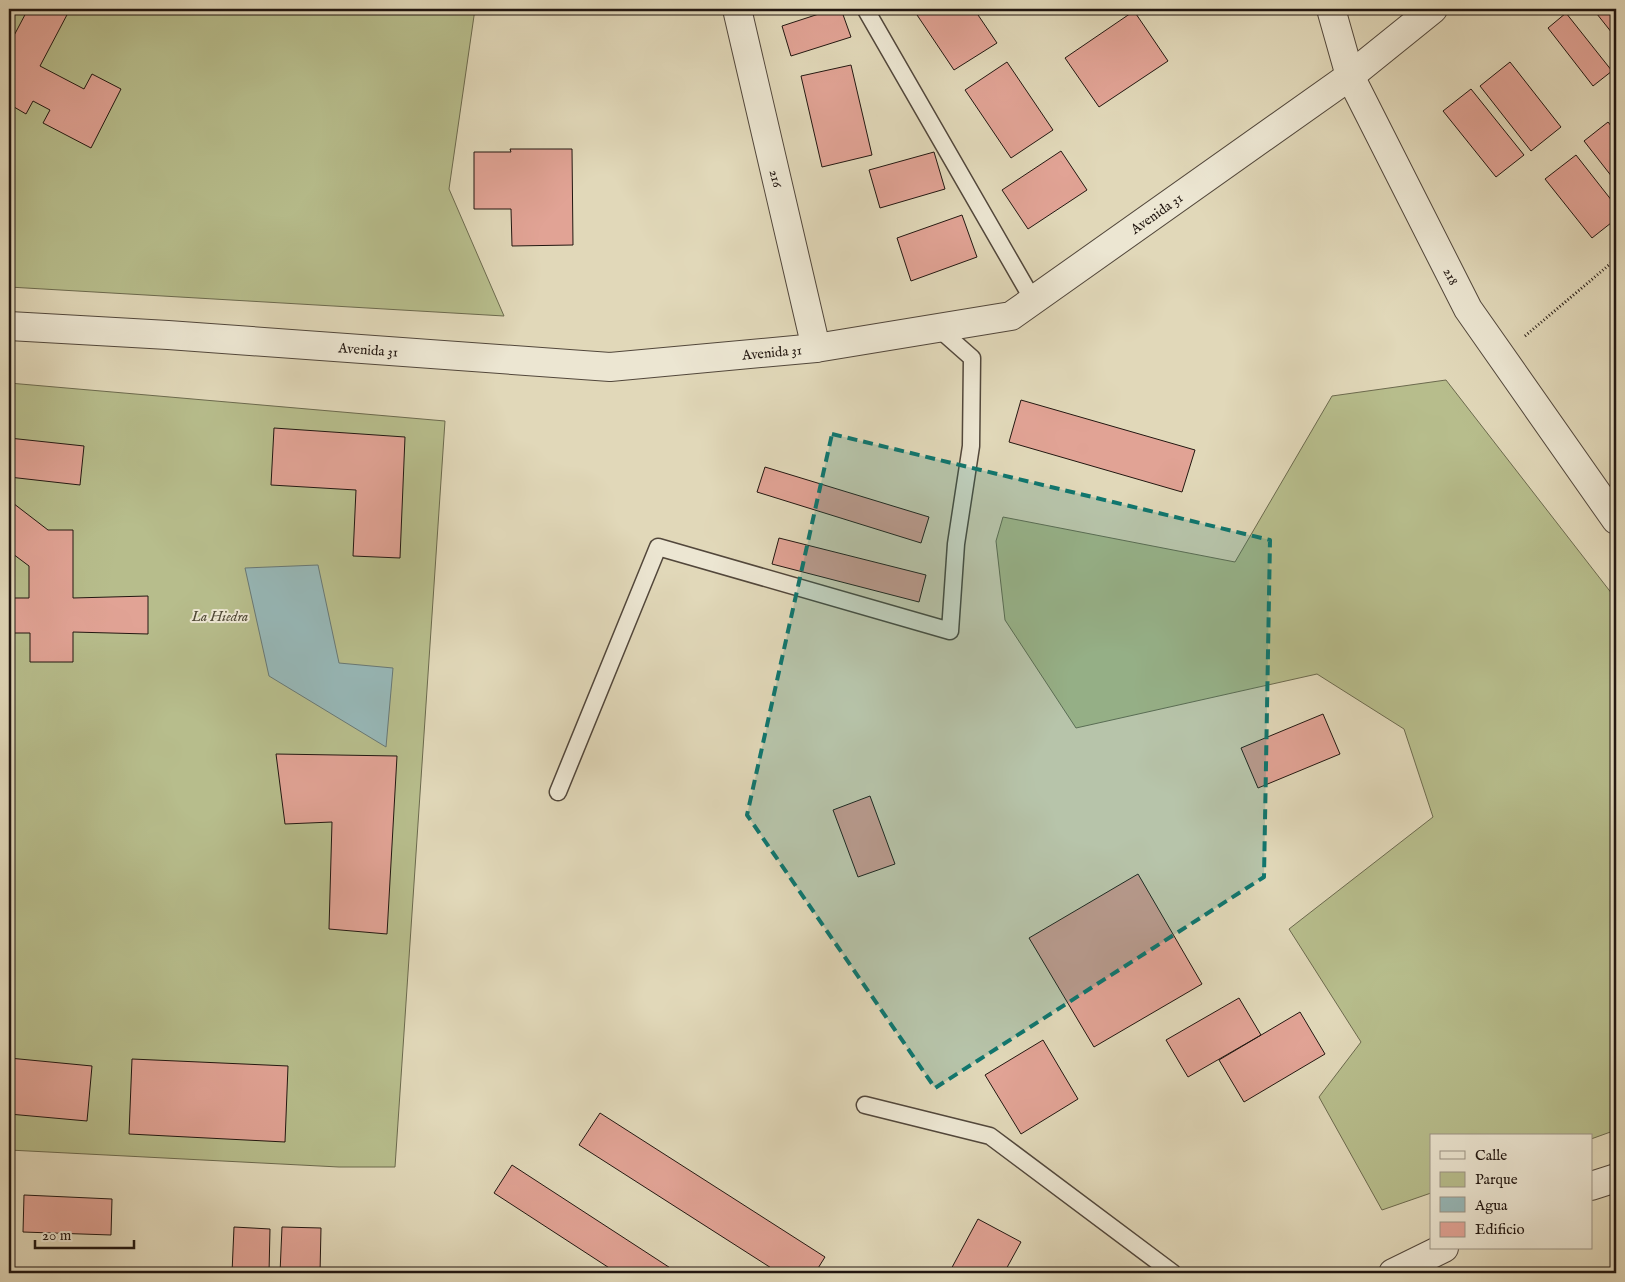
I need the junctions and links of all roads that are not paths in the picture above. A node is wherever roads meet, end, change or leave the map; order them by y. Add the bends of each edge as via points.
1 (736, 9) edge
2 (1331, 9) edge
3 (1433, 9) edge
4 (866, 10) dead end
5 (1350, 76) junction
6 (1033, 300) junction
7 (9, 326) edge
8 (938, 328) junction
9 (816, 348) junction
10 (1616, 520) edge
11 (558, 792) dead end
12 (865, 1105) dead end
13 (1616, 1178) edge
14 (1592, 1186) edge
15 (1441, 1250) edge
16 (1406, 1270) edge
17 (1173, 1273) edge

1 - 9 street, 216
2 - 5 street, 218
3 - 5 street, Avenida 31
4 - 6 lane
5 - 6 street, Avenida 31
5 - 10 street, 218 via 1468,310
6 - 8 street, Avenida 31 via 1011,316
7 - 9 street, Avenida 31 via 610,367
8 - 9 street, Avenida 31
8 - 11 lane via 972,358 971,446 956,544 950,631 658,547
12 - 17 lane via 990,1136
13 - 14 street
15 - 16 street

